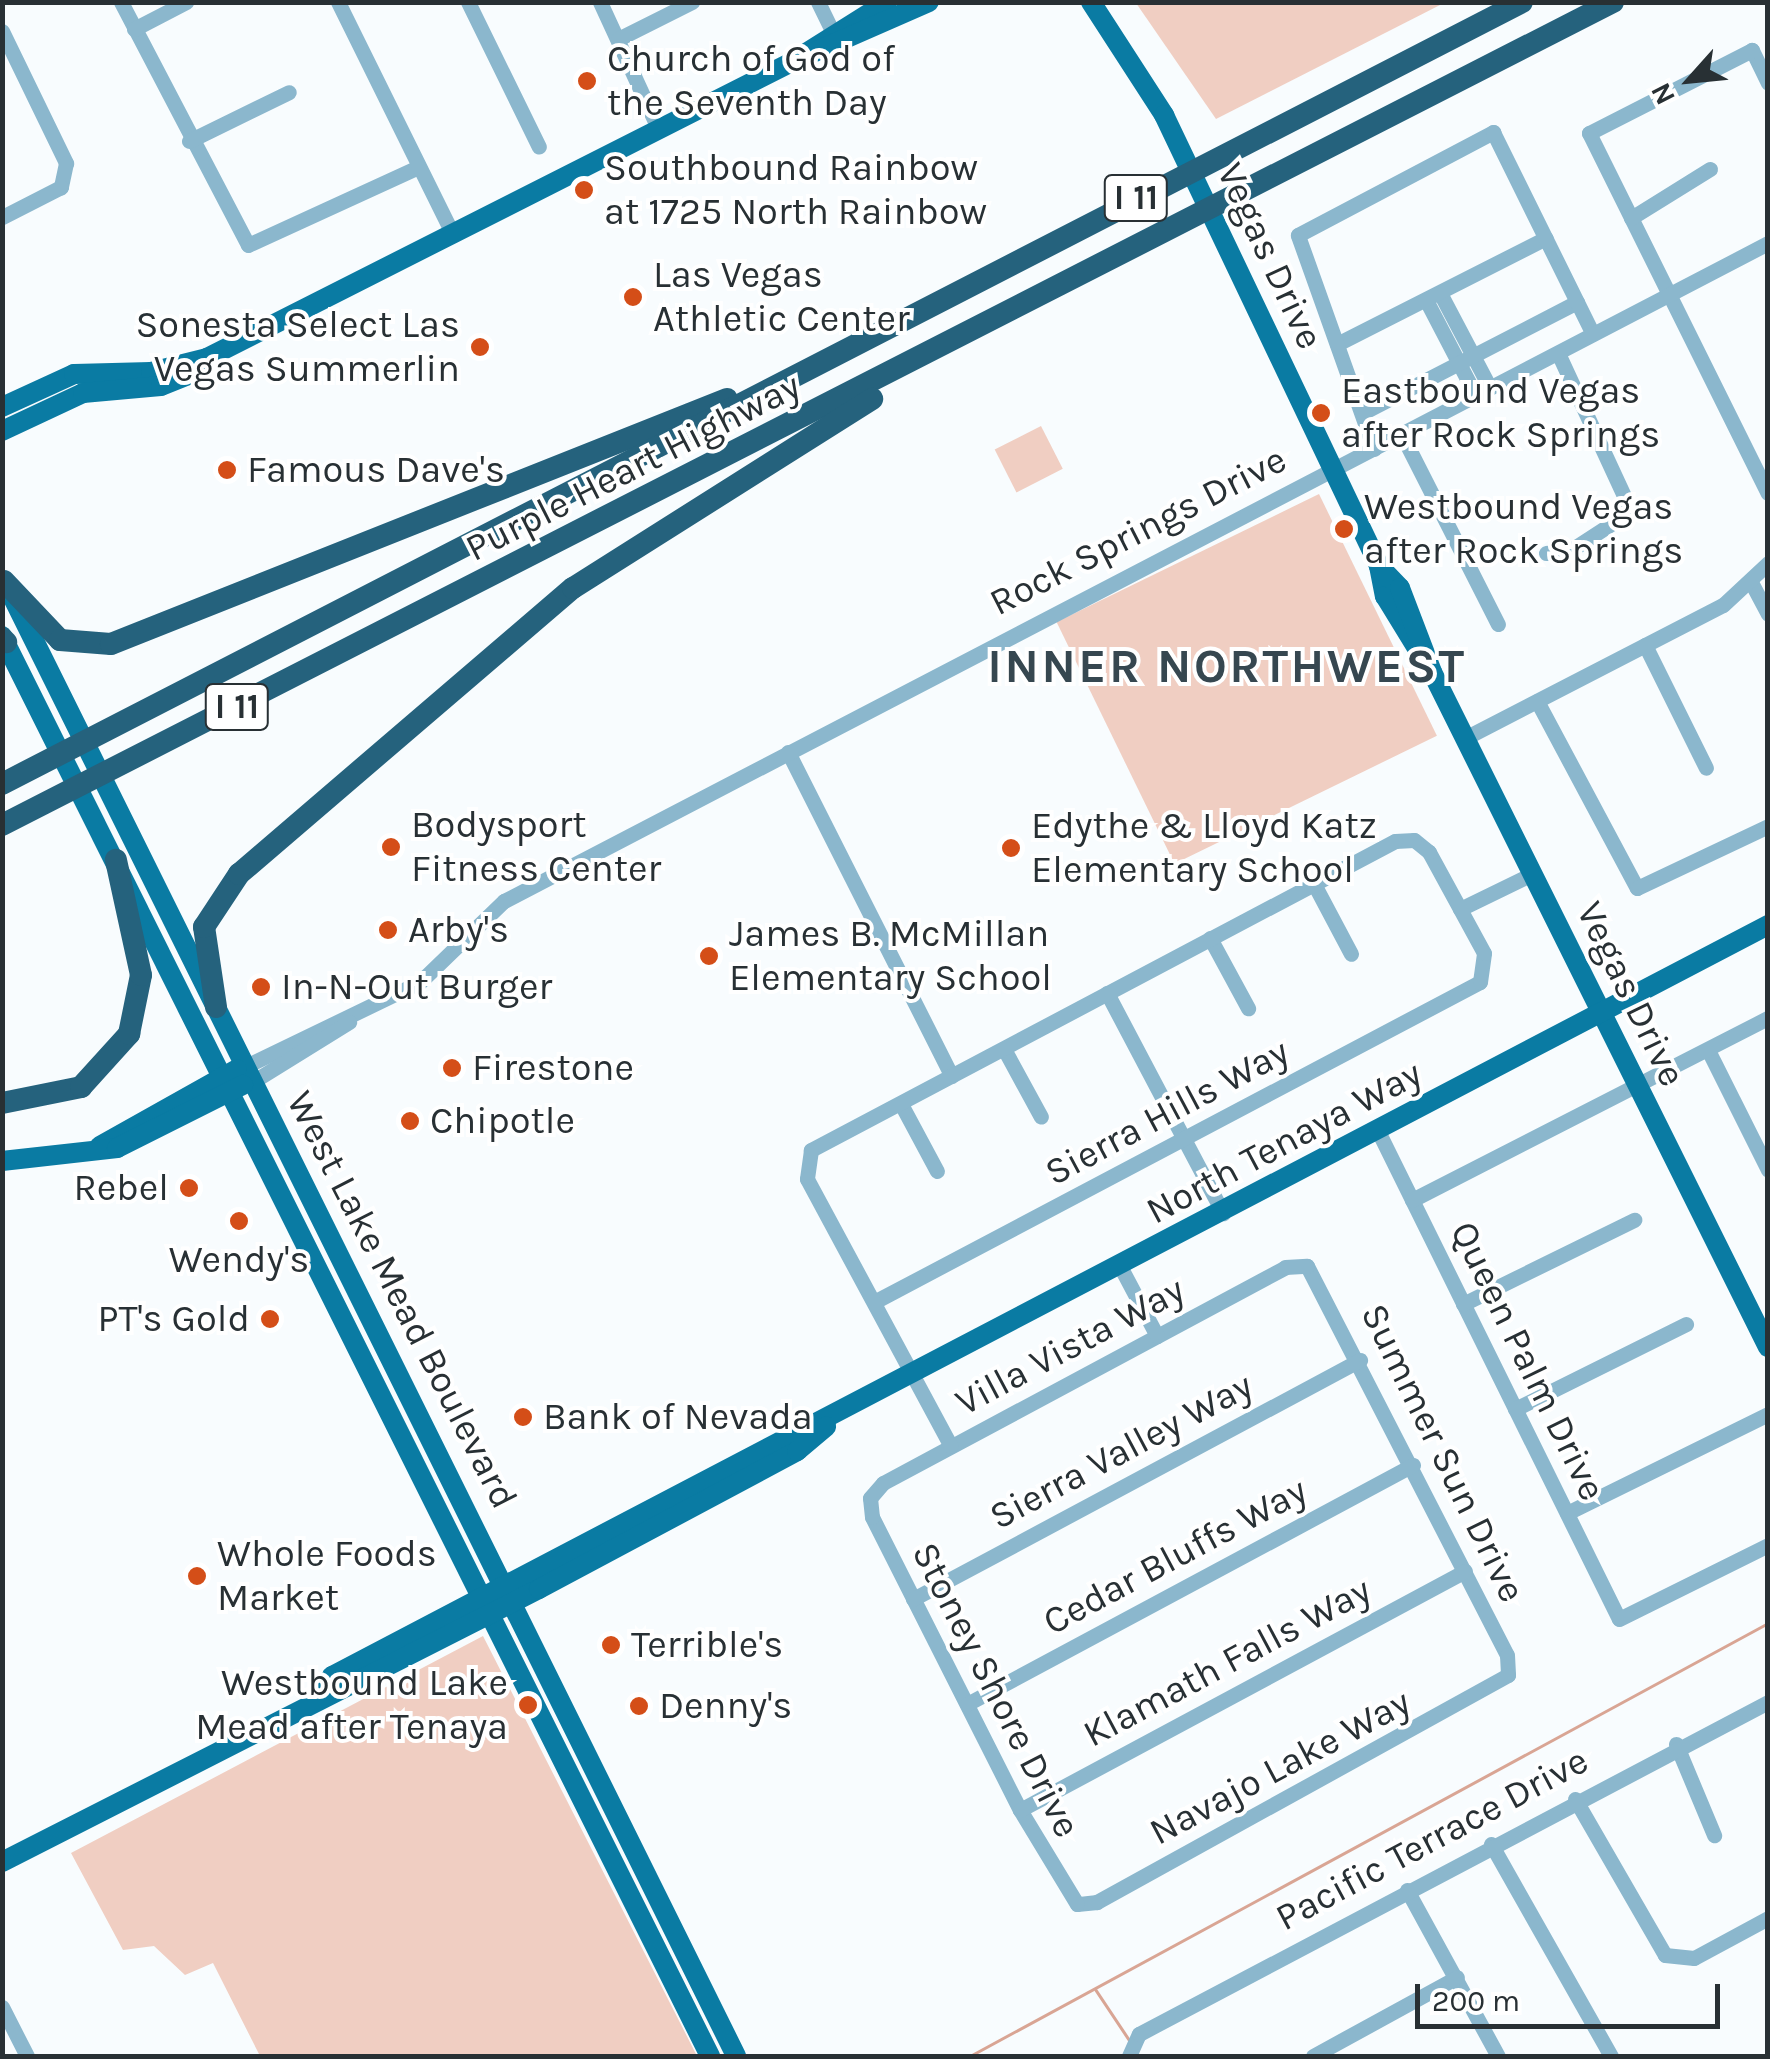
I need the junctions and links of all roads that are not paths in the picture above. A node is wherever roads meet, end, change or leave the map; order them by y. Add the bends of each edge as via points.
1 (121, 2) edge
2 (186, 2) edge
3 (338, 2) edge
4 (468, 2) edge
5 (600, 2) edge
6 (692, 2) edge
7 (818, 2) edge
8 (887, 2) edge
9 (929, 2) edge
10 (1091, 2) edge
11 (1108, 2) edge
12 (1522, 2) edge
13 (1614, 2) edge
14 (134, 28) junction
15 (2, 31) edge
16 (832, 31) junction
17 (1114, 35) junction
18 (618, 39) junction
19 (794, 61) junction
20 (1768, 83) edge
21 (289, 92) dead end
22 (659, 130) junction
23 (189, 141) junction
24 (539, 147) dead end
25 (418, 167) junction
26 (1710, 169) dead end
27 (2, 217) edge
28 (1630, 218) junction
29 (453, 236) junction
30 (1546, 238) junction
31 (1768, 243) edge
32 (1122, 256) junction
33 (1668, 295) junction
34 (1433, 296) junction
35 (1577, 302) junction
36 (1593, 334) junction
37 (1337, 344) junction
38 (1558, 352) junction
39 (207, 358) junction
40 (1466, 359) junction
41 (1483, 392) junction
42 (750, 394) junction
43 (2, 407) edge
44 (1362, 413) junction
45 (2, 431) edge
46 (1402, 435) junction
47 (1374, 449) junction
48 (1332, 470) junction
49 (1768, 493) edge
50 (1546, 553) dead end
51 (1768, 563) edge
52 (4, 579) edge
53 (1752, 584) junction
54 (1768, 614) edge
55 (1498, 624) dead end
56 (4, 639) edge
57 (1645, 645) junction
58 (1537, 701) junction
59 (154, 707) junction
60 (1465, 738) junction
61 (788, 752) junction
62 (2, 767) edge
63 (1706, 768) dead end
64 (2, 784) edge
65 (2, 826) edge
66 (1768, 826) edge
67 (116, 860) junction
68 (1532, 874) junction
69 (1314, 884) junction
70 (1460, 909) junction
71 (1768, 925) edge
72 (1210, 938) junction
73 (1352, 954) dead end
74 (1107, 993) junction
75 (216, 1007) junction
76 (1248, 1008) dead end
77 (1602, 1013) junction
78 (1768, 1018) edge
79 (1004, 1049) junction
80 (1708, 1050) junction
81 (250, 1074) junction
82 (952, 1076) junction
83 (229, 1081) junction
84 (1638, 1086) junction
85 (2, 1103) edge
86 (901, 1104) junction
87 (1041, 1117) dead end
88 (1378, 1131) junction
89 (1185, 1139) junction
90 (2, 1161) edge
91 (1768, 1170) edge
92 (937, 1172) dead end
93 (279, 1184) junction
94 (1412, 1200) junction
95 (1223, 1213) junction
96 (1634, 1220) dead end
97 (340, 1252) junction
98 (319, 1264) junction
99 (1307, 1266) joint
100 (1121, 1268) junction
101 (874, 1302) junction
102 (1463, 1304) junction
103 (375, 1323) junction
104 (1686, 1324) dead end
105 (352, 1331) junction
106 (1157, 1336) junction
107 (1768, 1348) edge
108 (1360, 1360) junction
109 (914, 1378) junction
110 (406, 1384) junction
111 (384, 1395) junction
112 (1515, 1409) junction
113 (1768, 1414) edge
114 (833, 1421) junction
115 (789, 1435) junction
116 (951, 1446) junction
117 (739, 1462) junction
118 (1414, 1465) junction
119 (762, 1470) junction
120 (451, 1476) junction
121 (870, 1498) joint
122 (695, 1506) junction
123 (1567, 1514) junction
124 (1768, 1545) edge
125 (1465, 1571) junction
126 (510, 1593) junction
127 (913, 1599) junction
128 (487, 1604) junction
129 (1508, 1675) joint
130 (967, 1704) junction
131 (1767, 1705) edge
132 (1676, 1744) junction
133 (1575, 1799) junction
134 (1020, 1810) junction
135 (618, 1820) junction
136 (598, 1830) junction
137 (1714, 1835) dead end
138 (1491, 1844) junction
139 (2, 1862) edge
140 (1408, 1890) junction
141 (1077, 1904) joint
142 (1768, 1918) edge
143 (1457, 1977) junction
144 (2, 2007) edge
145 (688, 2012) junction
146 (1130, 2049) edge
147 (27, 2056) edge
148 (710, 2056) edge
149 (722, 2056) edge
150 (736, 2056) edge
151 (1312, 2056) edge
152 (1498, 2056) edge
153 (1611, 2056) edge

1 - 14 street
2 - 14 street
3 - 25 street
4 - 24 street
5 - 18 street
6 - 18 street
7 - 16 street
8 - 16 main road
9 - 19 main road
10 - 17 main road, Vegas Drive
11 - 17 main road, Vegas Drive
12 - 42 highway, Purple Heart Highway / I 11
13 - 32 highway, Purple Heart Highway / I 11
14 - 23 street
15 - 27 street via 66,177
16 - 19 main road
17 - 48 main road, Vegas Drive via 1232,252
18 - 22 street
19 - 22 main road
20 - 28 street via 1752,50 1589,133
21 - 23 street
22 - 29 main road
23 - 25 street via 248,246
25 - 29 street
26 - 28 street
28 - 33 street
29 - 39 main road
30 - 34 street
30 - 35 street
30 - 37 street via 1492,132 1298,235
31 - 33 street, Rock Springs Drive
32 - 65 highway, Purple Heart Highway / I 11
32 - 75 highway via 641,543 419,712 224,889 203,938
33 - 36 street, Rock Springs Drive
33 - 49 street
34 - 37 street
34 - 40 street
35 - 36 street
35 - 40 street
36 - 38 street, Rock Springs Drive
37 - 44 street
38 - 41 street, Rock Springs Drive
38 - 50 street via 1631,511 1571,550
39 - 43 main road via 74,374
39 - 45 main road via 162,386 82,393
40 - 41 street
40 - 44 street
41 - 46 street, Rock Springs Drive
42 - 52 highway via 696,404 111,644 60,640
42 - 59 highway, Purple Heart Highway / I 11
44 - 47 street
46 - 47 street, Rock Springs Drive
46 - 55 street
47 - 48 street, Rock Springs Drive
48 - 60 main road, Vegas Drive via 1426,640 1432,672
48 - 61 street, Rock Springs Drive
51 - 53 street
52 - 75 main road, West Lake Mead Boulevard
53 - 54 street
53 - 57 street
56 - 67 main road, West Lake Mead Boulevard
57 - 58 street
57 - 63 street
58 - 60 street
58 - 66 street via 1637,888
59 - 62 highway via 98,718
59 - 64 highway, Purple Heart Highway / I 11
60 - 68 main road, Vegas Drive
61 - 81 street, Rock Springs Drive via 496,906 420,982
61 - 82 street
67 - 83 main road, West Lake Mead Boulevard
67 - 85 highway via 141,975 129,1034 81,1087
68 - 70 street
68 - 77 main road, Vegas Drive
69 - 70 street via 1414,840
69 - 72 street
69 - 73 street
70 - 89 street, Sierra Hills Way via 1485,973 1472,988
71 - 77 main road, North Tenaya Way
72 - 74 street
72 - 76 street
74 - 79 street
74 - 89 street
75 - 81 main road, West Lake Mead Boulevard
77 - 84 main road, Vegas Drive
77 - 88 main road, North Tenaya Way
78 - 80 street
79 - 82 street
79 - 87 street
80 - 84 street
80 - 91 street
81 - 83 main road, Rock Springs Drive
81 - 97 main road, West Lake Mead Boulevard
82 - 86 street
83 - 90 main road, Rock Springs Drive via 100,1146
83 - 93 main road, West Lake Mead Boulevard
84 - 94 street
84 - 107 main road, Vegas Drive
86 - 92 street
86 - 101 street via 819,1144 806,1163
88 - 94 street, Queen Palm Drive
88 - 95 main road, North Tenaya Way
89 - 95 street
89 - 101 street, Sierra Hills Way
93 - 97 main road via 325,1253
93 - 98 main road, West Lake Mead Boulevard
94 - 102 street, Queen Palm Drive
95 - 100 main road, North Tenaya Way
96 - 102 street
97 - 103 main road, West Lake Mead Boulevard
98 - 103 main road via 332,1268
98 - 105 main road, West Lake Mead Boulevard
99 - 106 street, Villa Vista Way via 1285,1268
99 - 108 street, Summer Sun Drive
100 - 106 street
100 - 109 main road, North Tenaya Way
101 - 109 street
102 - 112 street, Queen Palm Drive
103 - 110 main road, West Lake Mead Boulevard
104 - 112 street
105 - 110 main road via 388,1380
105 - 111 main road, West Lake Mead Boulevard
106 - 116 street, Villa Vista Way
108 - 118 street, Summer Sun Drive
108 - 127 street, Sierra Valley Way
109 - 114 main road, North Tenaya Way
109 - 116 street
110 - 120 main road, West Lake Mead Boulevard
111 - 120 main road via 397,1396
111 - 128 main road, West Lake Mead Boulevard
112 - 123 street, Queen Palm Drive
113 - 123 street
114 - 115 main road, North Tenaya Way
114 - 119 main road, North Tenaya Way
115 - 117 main road, North Tenaya Way
115 - 119 main road
116 - 121 street, Villa Vista Way
117 - 122 main road
117 - 126 main road, North Tenaya Way
118 - 125 street, Summer Sun Drive
118 - 130 street, Cedar Bluffs Way
119 - 122 main road, North Tenaya Way
120 - 126 main road, West Lake Mead Boulevard
121 - 127 street, Stoney Shore Drive
122 - 126 main road, North Tenaya Way
123 - 124 street, Queen Palm Drive via 1619,1619
125 - 129 street, Summer Sun Drive via 1507,1654
125 - 134 street, Klamath Falls Way
126 - 128 main road, North Tenaya Way
126 - 135 main road, West Lake Mead Boulevard
127 - 130 street, Stoney Shore Drive
128 - 136 main road, West Lake Mead Boulevard
128 - 139 main road, North Tenaya Way via 332,1676 320,1694
129 - 141 street, Navajo Lake Way via 1114,1893
130 - 134 street, Stoney Shore Drive
131 - 132 street, Pacific Terrace Drive
132 - 133 street, Pacific Terrace Drive
132 - 137 street
133 - 138 street, Pacific Terrace Drive
133 - 142 street via 1675,1960
134 - 141 street, Stoney Shore Drive
135 - 136 main road
135 - 150 main road, West Lake Mead Boulevard
136 - 145 main road, West Lake Mead Boulevard
138 - 140 street, Pacific Terrace Drive
138 - 153 street
140 - 143 street
140 - 146 street, Pacific Terrace Drive
143 - 151 street
143 - 152 street
144 - 147 street
145 - 148 main road, West Lake Mead Boulevard
145 - 149 main road

